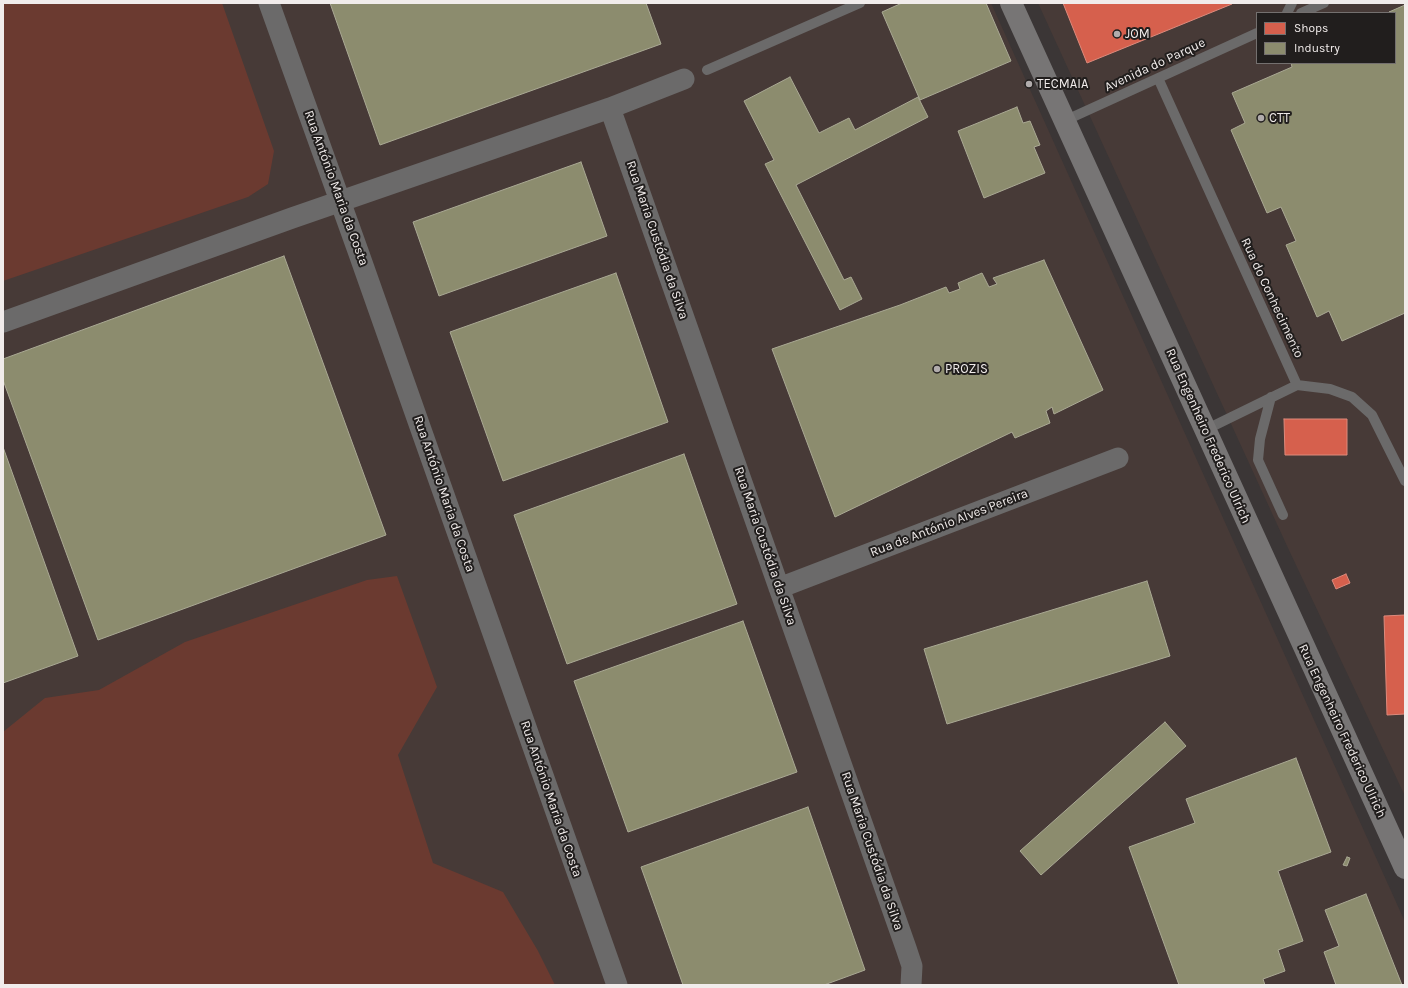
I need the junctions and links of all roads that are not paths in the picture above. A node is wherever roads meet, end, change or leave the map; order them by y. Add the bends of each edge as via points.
1 (269, 3) edge
2 (860, 3) edge
3 (1011, 3) edge
4 (1292, 3) edge
5 (1324, 3) edge
6 (1288, 12) edge
7 (1303, 12) edge
8 (1256, 33) edge
9 (707, 70) dead end
10 (1158, 78) junction
11 (684, 79) dead end
12 (610, 108) junction
13 (1064, 121) junction
14 (341, 201) junction
15 (3, 322) edge
16 (1297, 385) junction
17 (1271, 397) junction
18 (1205, 430) junction
19 (1118, 458) dead end
20 (1405, 481) edge
21 (1283, 515) dead end
22 (780, 588) junction
23 (1405, 868) edge
24 (617, 985) edge
25 (911, 985) edge

1 - 14 street, Rua António Maria da Costa
2 - 9 lane
3 - 13 main road, Rua Engenheiro Frederico Ulrich
4 - 6 lane
5 - 7 lane
8 - 10 lane, Avenida do Parque
10 - 13 lane, Avenida do Parque
10 - 16 lane, Rua do Conhecimento
11 - 12 street
12 - 14 street
12 - 22 street, Rua Maria Custódia da Silva
13 - 18 main road, Rua Engenheiro Frederico Ulrich
14 - 15 street
14 - 24 street, Rua António Maria da Costa
16 - 17 lane
16 - 20 lane via 1330,389 1352,397 1372,415
17 - 18 lane
17 - 21 lane via 1260,439 1258,460
18 - 23 main road, Rua Engenheiro Frederico Ulrich
19 - 22 street, Rua de António Alves Pereira
22 - 25 street, Rua Maria Custódia da Silva via 912,966

